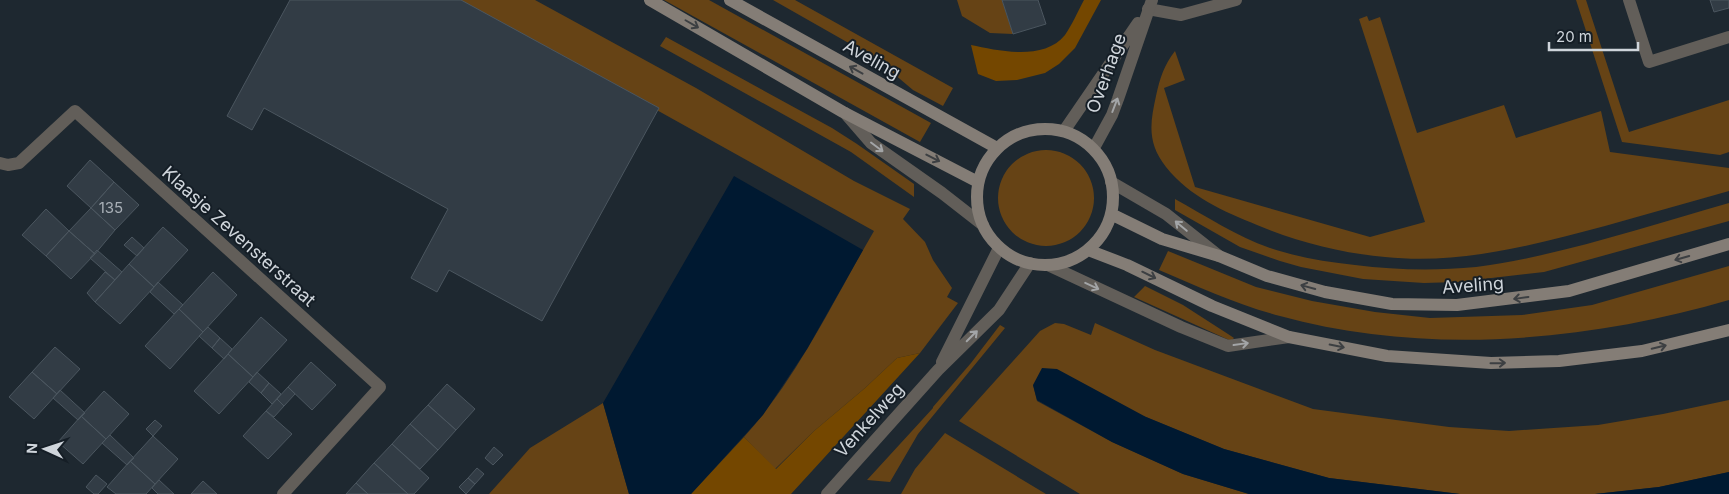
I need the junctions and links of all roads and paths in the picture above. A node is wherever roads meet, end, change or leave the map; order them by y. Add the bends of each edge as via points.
1 (650, 0) edge
2 (730, 0) edge
3 (1236, 0) edge
4 (1628, 0) edge
5 (1150, 4) edge
6 (1729, 37) edge
7 (843, 112) junction
8 (1064, 131) junction
9 (997, 148) junction
10 (1094, 148) junction
11 (4, 164) edge
12 (978, 182) junction
13 (1112, 182) junction
14 (1111, 214) junction
15 (983, 225) junction
16 (1729, 244) edge
17 (999, 248) junction
18 (1088, 250) junction
19 (1219, 256) junction
20 (1030, 264) junction
21 (1048, 265) junction
22 (1729, 330) edge
23 (1289, 337) junction
24 (938, 370) junction
25 (283, 494) edge
26 (827, 494) edge

1 -> 7 main road
9 -> 2 main road, Aveling
3 - 5 street via 1181,15
4 - 6 street via 1649,62
5 - 8 street, Overhage
10 -> 5 street, Overhage via 1118,99
7 -> 12 main road
7 -> 15 street via 871,143
8 - 9 main road via 1028,130
8 - 10 main road
9 - 12 main road via 985,164
10 - 13 main road
11 - 25 street, Klaasje Zevensterstraat via 19,163 76,110 380,387
12 - 15 main road via 977,200
13 - 14 main road
19 -> 13 street, Aveling via 1166,214
14 - 18 main road via 1102,234
14 - 19 main road, Aveling via 1162,239
15 - 17 main road
16 -> 19 main road, Aveling via 1569,291 1457,305 1392,304 1326,292 1267,276
17 - 20 main road
17 - 24 street, Venkelweg
18 - 21 main road via 1069,261
18 -> 23 main road
20 - 21 main road
24 -> 20 street, Venkelweg via 999,310
21 -> 23 street via 1228,346
23 -> 22 main road via 1388,356 1491,363 1559,362 1642,351
24 - 26 street, Venkelweg

